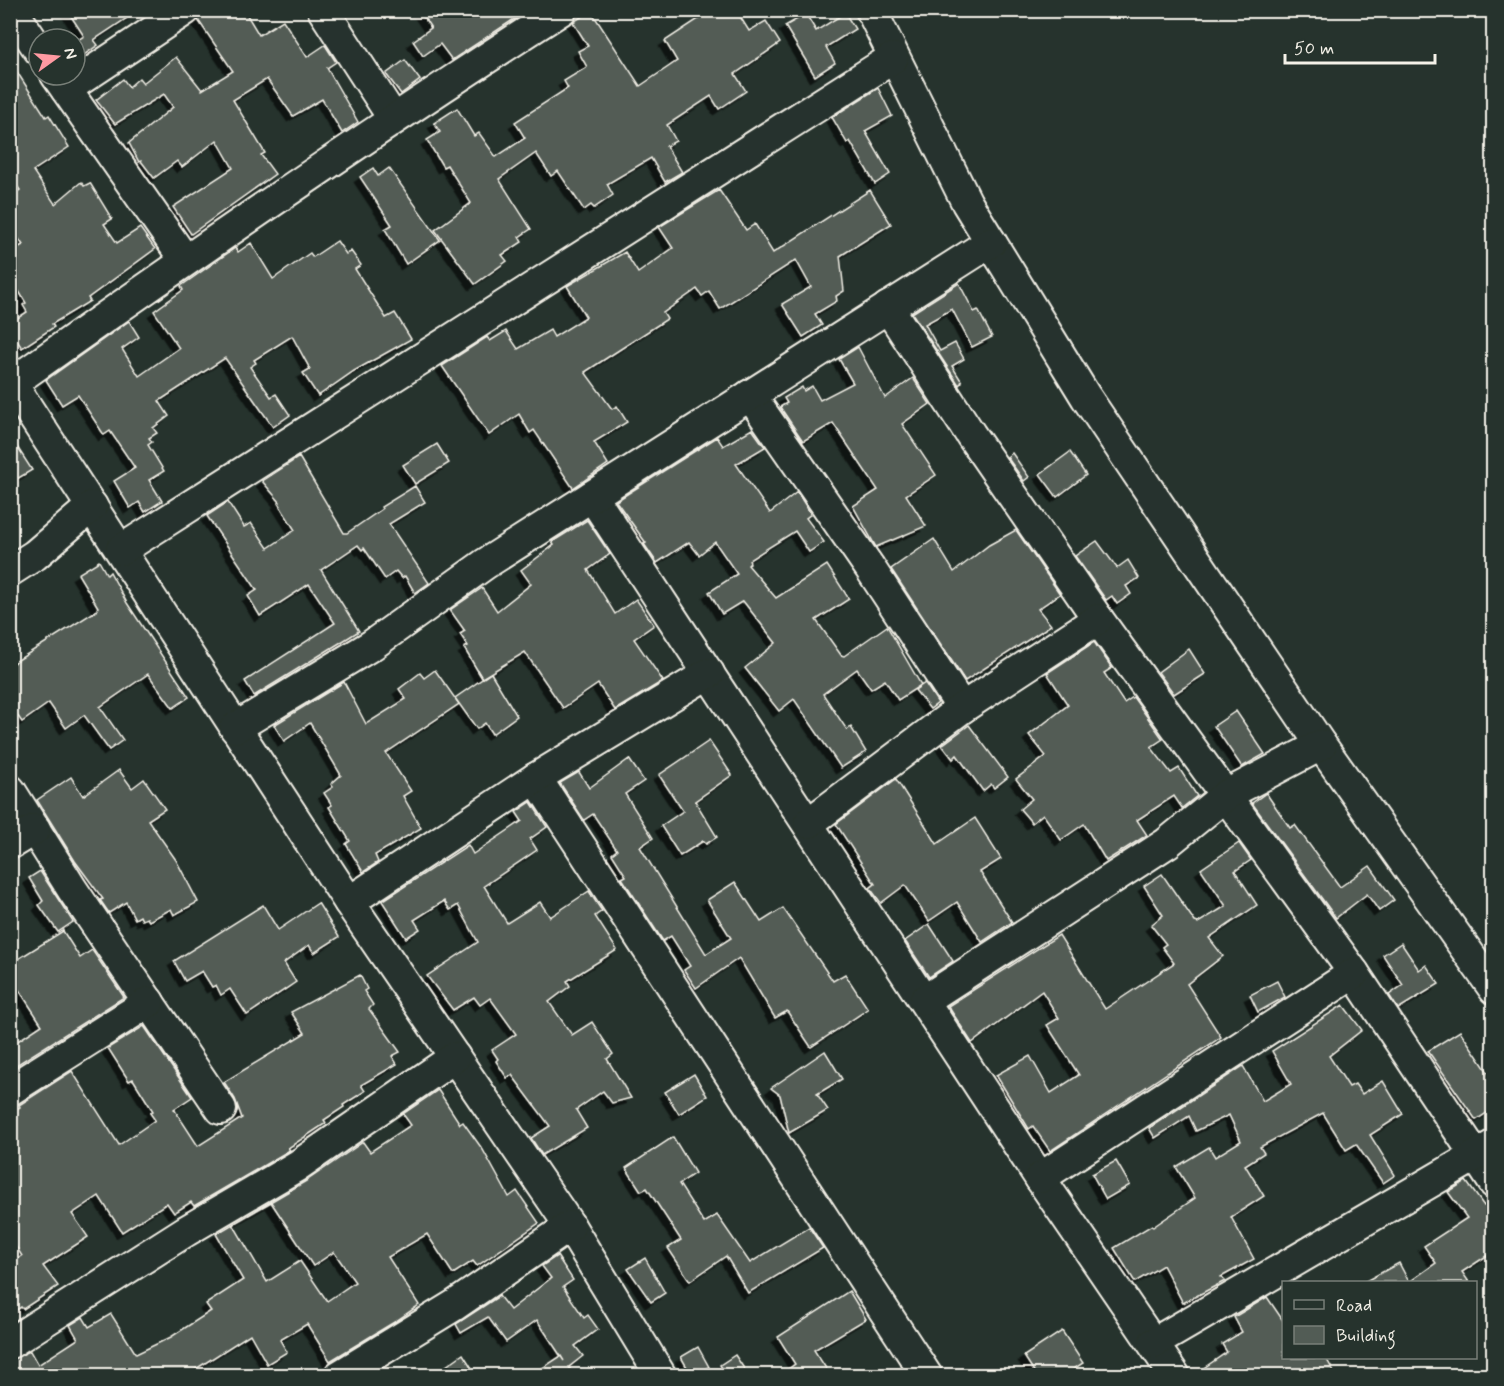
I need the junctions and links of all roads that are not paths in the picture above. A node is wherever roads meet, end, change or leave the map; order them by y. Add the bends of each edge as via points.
1 (12, 10) edge
2 (185, 10) edge
3 (323, 10) edge
4 (561, 10) edge
5 (871, 10) edge
6 (27, 32) edge
7 (893, 58) junction
8 (87, 67) edge
9 (64, 87) edge
10 (393, 118) junction
11 (991, 242) junction
12 (185, 260) junction
13 (888, 307) junction
14 (11, 382) edge
15 (750, 395) junction
16 (592, 496) junction
17 (92, 506) junction
18 (121, 550) junction
19 (10, 571) edge
20 (1098, 619) junction
21 (709, 673) junction
22 (962, 708) junction
23 (235, 728) junction
24 (1321, 745) junction
25 (536, 778) junction
26 (10, 790) edge
27 (1227, 795) junction
28 (809, 823) junction
29 (23, 837) edge
30 (349, 902) junction
31 (1354, 973) junction
32 (1494, 990) edge
33 (925, 1000) junction
34 (148, 1002) junction
35 (455, 1057) junction
36 (10, 1090) edge
37 (221, 1109) dead end
38 (1485, 1151) edge
39 (1040, 1178) junction
40 (1494, 1183) edge
41 (570, 1226) junction
42 (10, 1343) edge
43 (1154, 1343) junction
44 (339, 1376) edge
45 (661, 1376) edge
46 (927, 1376) edge
47 (1175, 1376) edge

1 - 6 street
2 - 8 street
3 - 10 street
4 - 10 street
5 - 7 street
7 - 11 street
7 - 18 street
9 - 12 street
10 - 12 street
11 - 13 street
11 - 24 street via 1086,397
12 - 14 street
13 - 15 street
13 - 20 street
14 - 17 street
15 - 16 street
15 - 22 street
16 - 21 street
16 - 23 street via 485,564 372,645
17 - 18 street
17 - 19 street
18 - 23 street
20 - 22 street
20 - 27 street
21 - 25 street
21 - 28 street
22 - 28 street
23 - 30 street
24 - 27 street
24 - 32 street
25 - 30 street
25 - 46 street
26 - 29 street
27 - 31 street
27 - 33 street via 1167,843
28 - 33 street
29 - 34 street via 72,889
30 - 35 street
31 - 38 street
31 - 39 street
33 - 39 street
34 - 36 street
34 - 37 street
35 - 41 street
35 - 42 street via 297,1166
38 - 40 street
38 - 43 street
39 - 43 street
41 - 44 street via 455,1305
41 - 45 street
43 - 47 street

